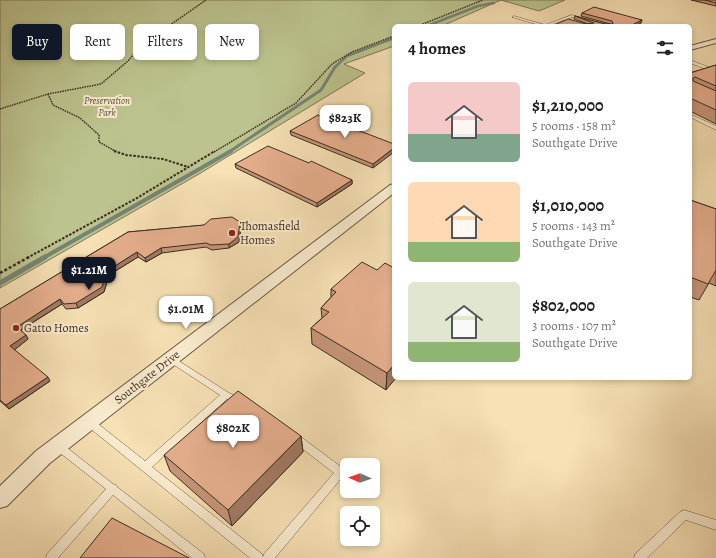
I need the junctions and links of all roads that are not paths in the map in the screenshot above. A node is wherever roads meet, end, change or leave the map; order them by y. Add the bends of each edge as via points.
1 (582, 12) edge
2 (572, 16) junction
3 (514, 17) dead end
4 (564, 19) junction
5 (584, 19) edge
6 (539, 24) edge
7 (551, 24) edge
8 (583, 24) edge
9 (716, 41) edge
10 (692, 47) edge
11 (692, 62) edge
12 (708, 68) junction
13 (696, 72) edge
14 (716, 72) edge
15 (692, 116) edge
16 (716, 128) edge
17 (392, 190) edge
18 (171, 359) junction
19 (226, 395) junction
20 (248, 404) edge
21 (89, 422) junction
22 (285, 431) edge
23 (58, 446) junction
24 (145, 467) junction
25 (113, 488) junction
26 (0, 499) edge
27 (716, 525) edge
28 (51, 558) edge
29 (200, 558) edge
30 (258, 558) edge
31 (268, 558) edge
32 (639, 558) edge

1 - 2 lane
2 - 4 lane
2 - 5 lane
3 - 6 lane
4 - 7 lane
4 - 8 lane
9 - 10 street
11 - 12 lane
12 - 13 lane
12 - 14 lane
15 - 16 lane
17 - 18 street, Southgate Drive
18 - 19 lane
18 - 21 street, Southgate Drive
19 - 20 lane
19 - 24 lane
21 - 23 street, Southgate Drive
21 - 24 lane
22 - 31 lane via 341,472
23 - 25 lane
23 - 26 street, Southgate Drive
24 - 30 lane
25 - 28 lane
25 - 29 lane
27 - 32 lane via 684,515

